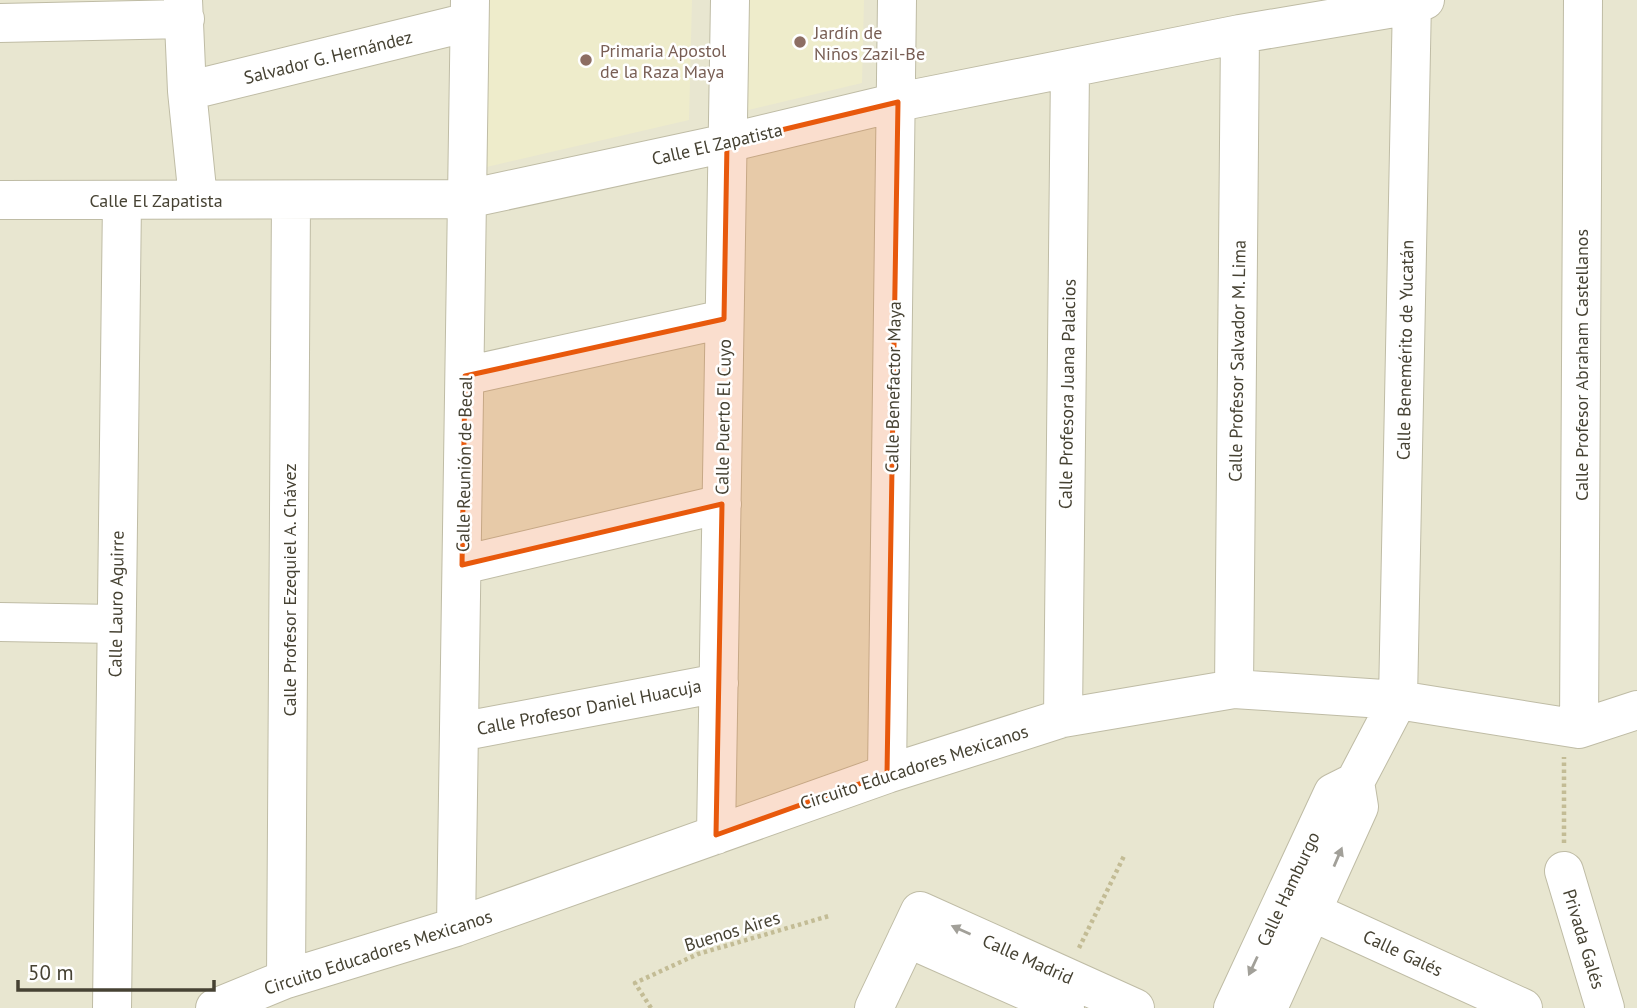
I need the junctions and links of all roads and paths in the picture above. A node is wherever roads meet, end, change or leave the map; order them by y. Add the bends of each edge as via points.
1 (730, 0) edge
2 (897, 0) edge
3 (1583, 0) edge
4 (1416, 2) edge
5 (184, 9) edge
6 (470, 11) edge
7 (0, 23) edge
8 (1240, 34) junction
9 (1070, 69) junction
10 (187, 91) junction
11 (898, 102) junction
12 (727, 143) junction
13 (198, 199) junction
14 (467, 199) junction
15 (0, 200) edge
16 (122, 201) junction
17 (291, 201) junction
18 (724, 319) junction
19 (465, 376) junction
20 (722, 504) junction
21 (462, 565) junction
22 (0, 622) edge
23 (116, 624) junction
24 (719, 683) junction
25 (1234, 689) junction
26 (1398, 700) junction
27 (1637, 710) edge
28 (1063, 718) junction
29 (1571, 729) junction
30 (459, 732) junction
31 (887, 774) junction
32 (716, 835) junction
33 (1125, 854) dead end
34 (1564, 870) joint
35 (1299, 905) junction
36 (829, 916) dead end
37 (456, 927) junction
38 (286, 979) junction
39 (1059, 999) edge
40 (233, 1005) edge
41 (112, 1008) edge
42 (651, 1008) edge
43 (874, 1008) edge
44 (1135, 1008) edge
45 (1233, 1008) edge
46 (1268, 1008) edge
47 (1523, 1008) edge
48 (1605, 1008) edge

1 - 12 street, Calle Puerto El Cuyo
2 - 11 street, Calle Benefactor Maya
3 - 29 street, Calle Profesor Abraham Castellanos
4 - 8 street, Calle El Zapatista
4 - 26 street, Calle Benemérito de Yucatán
5 - 7 street
5 - 10 street
6 - 10 street, Salvador G. Hernández
6 - 14 street, Calle Reunión de Becal
8 - 9 street, Calle El Zapatista
8 - 25 street, Calle Profesor Salvador M. Lima
9 - 11 street, Calle El Zapatista
9 - 28 street, Calle Profesora Juana Palacios
10 - 13 street
11 - 12 street, Calle El Zapatista
11 - 31 street, Calle Benefactor Maya
12 - 14 street, Calle El Zapatista
12 - 18 street, Calle Puerto El Cuyo
13 - 16 street, Calle El Zapatista
13 - 17 street, Calle El Zapatista
14 - 17 street, Calle El Zapatista
14 - 19 street, Calle Reunión de Becal
15 - 16 street, Calle El Zapatista
16 - 23 street, Calle Lauro Aguirre
17 - 38 street, Calle Profesor Ezequiel A. Chávez
18 - 19 street
18 - 20 street, Calle Puerto El Cuyo
19 - 21 street, Calle Reunión de Becal
20 - 21 street
20 - 24 street, Calle Puerto El Cuyo
21 - 30 street, Calle Reunión de Becal
22 - 23 street
23 - 41 street, Calle Lauro Aguirre
24 - 30 street, Calle Profesor Daniel Huacuja
24 - 32 street, Calle Puerto El Cuyo
25 - 26 street, Circuito Educadores Mexicanos
25 - 28 street, Circuito Educadores Mexicanos
26 - 29 street, Circuito Educadores Mexicanos
26 - 35 street, Calle Hamburgo via 1355,782 1359,807
27 - 29 street, Circuito Educadores Mexicanos
28 - 31 street, Circuito Educadores Mexicanos
29 - 34 path
30 - 37 street, Calle Reunión de Becal
31 - 32 street, Circuito Educadores Mexicanos
32 - 37 street, Circuito Educadores Mexicanos
33 - 39 path
34 - 48 street, Privada Galés
35 -> 45 street, Calle Hamburgo
35 - 46 street, Calle Hamburgo
35 - 47 street, Calle Galés
36 - 42 path, Buenos Aires via 698,954 635,982
37 - 38 street, Circuito Educadores Mexicanos
38 - 40 street, Circuito Educadores Mexicanos
39 - 43 street, Calle Madrid via 914,925
39 - 44 street, Calle Madrid

